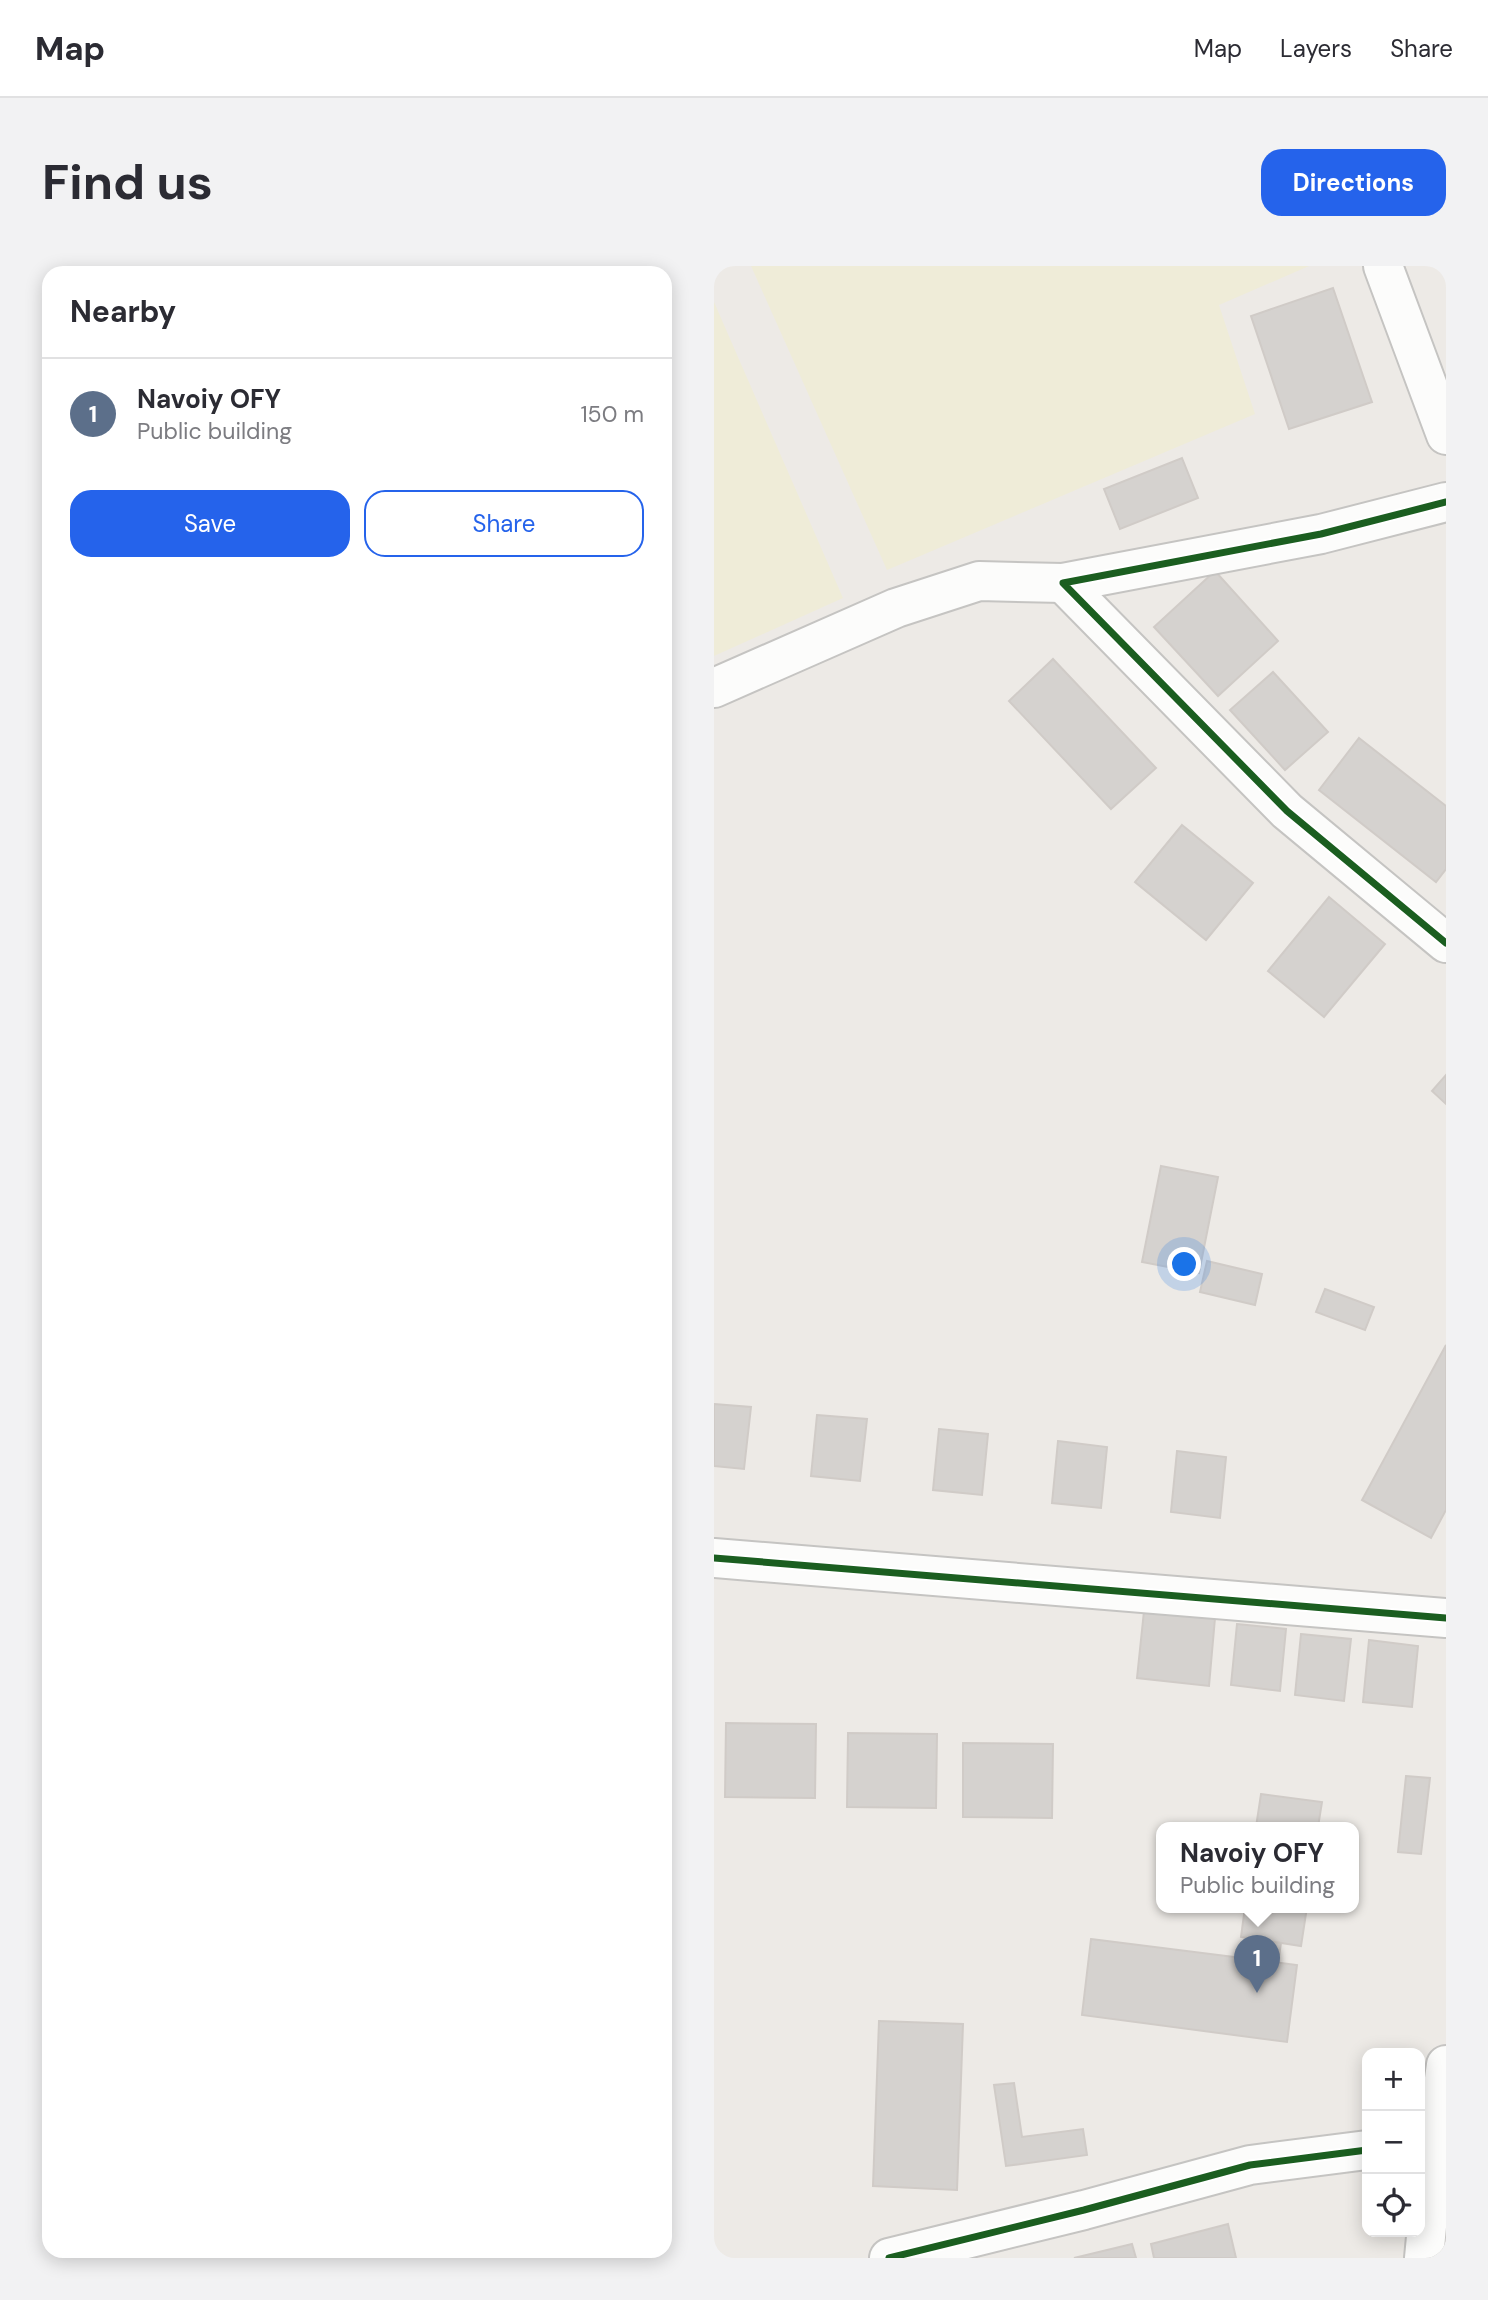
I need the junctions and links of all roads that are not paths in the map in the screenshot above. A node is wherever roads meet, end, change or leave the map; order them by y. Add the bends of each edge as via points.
1 (1383, 266) edge
2 (1446, 435) edge
3 (1446, 502) edge
4 (1063, 583) junction
5 (714, 688) edge
6 (1446, 943) edge
7 (714, 1558) edge
8 (1446, 1618) edge
9 (1446, 2065) edge
10 (1428, 2143) edge
11 (1362, 2151) edge
12 (889, 2258) edge
13 (1424, 2258) edge

1 - 2 street
3 - 4 street via 1321,534
4 - 5 street via 979,580 896,608
4 - 6 street via 1287,811
7 - 8 street
9 - 10 street
10 - 13 street
11 - 12 street via 1250,2165

